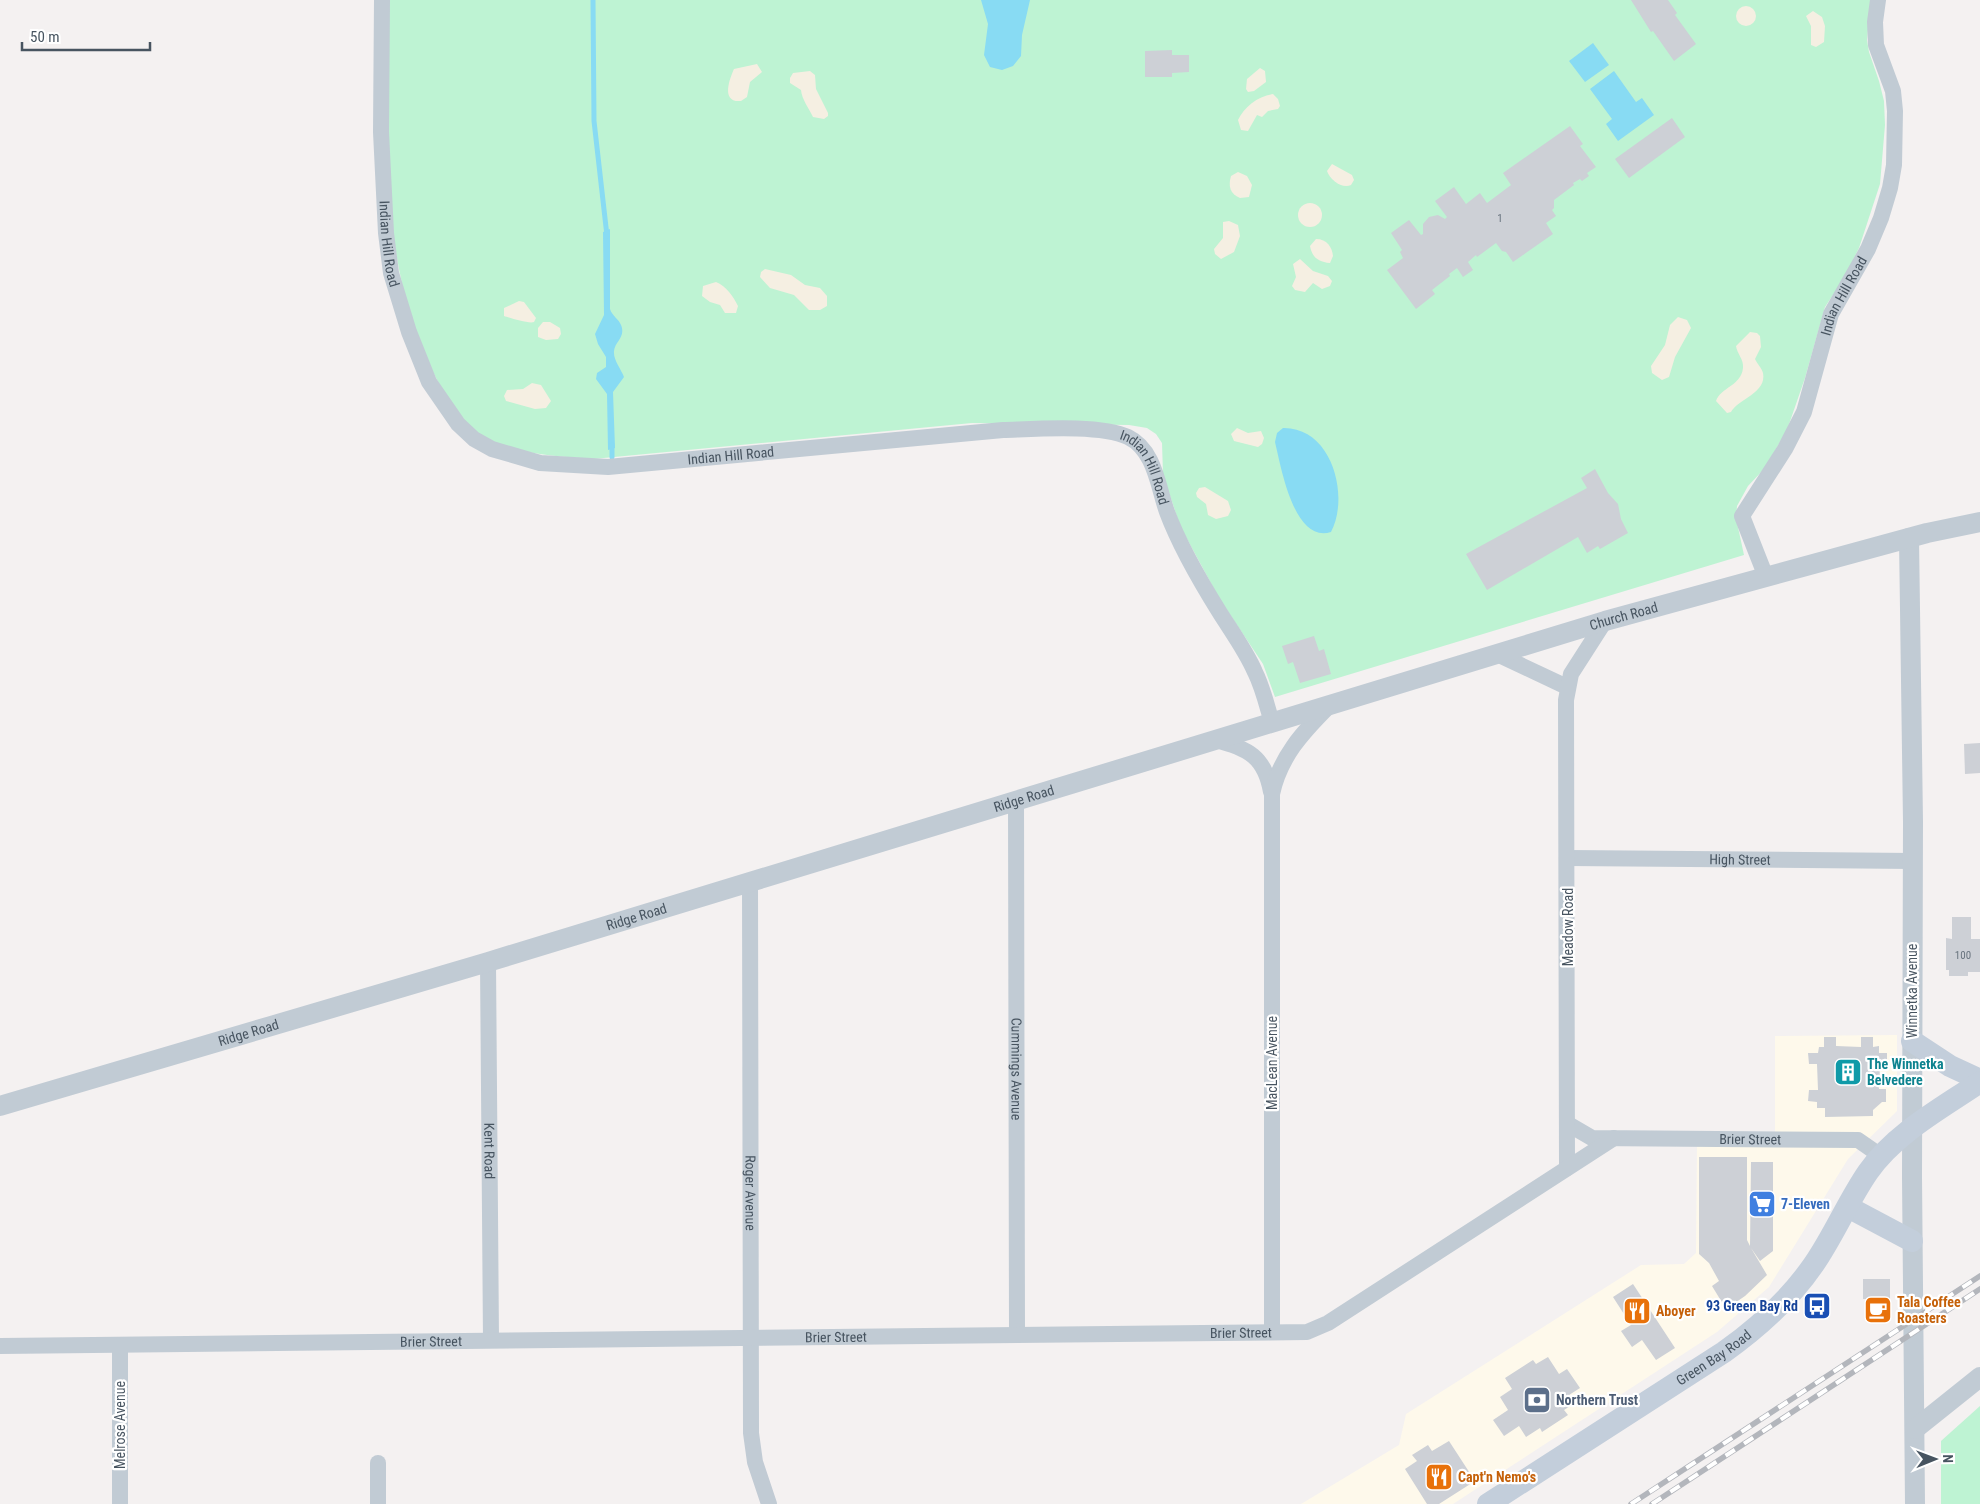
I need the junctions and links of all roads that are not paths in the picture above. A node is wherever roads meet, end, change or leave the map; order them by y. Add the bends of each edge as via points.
1 (382, 0) edge
2 (1878, 0) edge
3 (1980, 522) edge
4 (1909, 538) junction
5 (1766, 577) junction
6 (1605, 621) junction
7 (1497, 654) junction
8 (1567, 687) junction
9 (1329, 706) junction
10 (1272, 723) junction
11 (1215, 740) junction
12 (1272, 794) junction
13 (1016, 801) junction
14 (1568, 858) junction
15 (1913, 861) junction
16 (750, 882) junction
17 (488, 962) junction
18 (1912, 1041) junction
19 (1980, 1081) edge
20 (0, 1106) edge
21 (1568, 1124) junction
22 (1912, 1129) junction
23 (1614, 1138) junction
24 (1881, 1156) junction
25 (1567, 1168) junction
26 (1848, 1207) junction
27 (1912, 1241) junction
28 (1272, 1332) junction
29 (1017, 1335) junction
30 (752, 1337) junction
31 (491, 1340) junction
32 (0, 1346) edge
33 (120, 1346) junction
34 (1980, 1377) edge
35 (1915, 1429) junction
36 (378, 1463) dead end
37 (120, 1504) edge
38 (378, 1504) edge
39 (769, 1504) edge
40 (1488, 1504) edge
41 (1915, 1504) edge

1 - 10 street, Indian Hill Road via 381,132 391,273 429,382 458,424 474,439 540,463 608,467 1003,430 1114,432 1129,437 1149,458 1168,513 1194,569 1256,672
2 - 5 street, Indian Hill Road via 1876,45 1893,91 1895,111 1894,165 1890,188 1868,249 1831,314 1804,412 1785,449 1742,516
3 - 4 street, Church Road
4 - 5 street, Church Road
4 - 15 street, Winnetka Avenue
5 - 6 street, Church Road
6 - 7 street, Church Road
6 - 8 street, Meadow Road via 1578,660
7 - 8 street
7 - 9 street, Church Road
8 - 14 street, Meadow Road
9 - 10 street, Church Road
9 - 12 street, MacLean Avenue via 1296,740 1284,758
10 - 11 street, Ridge Road
11 - 12 street, MacLean Avenue via 1234,745 1256,757 1269,778
11 - 13 street, Ridge Road
12 - 28 street, MacLean Avenue
13 - 16 street, Ridge Road
13 - 29 street, Cummings Avenue
14 - 15 street, High Street
14 - 21 street, Meadow Road
15 - 18 street, Winnetka Avenue
16 - 17 street, Ridge Road
16 - 30 street, Roger Avenue
17 - 20 street, Ridge Road
17 - 31 street, Kent Road
18 - 19 main road
18 - 22 street, Winnetka Avenue
19 - 22 main road, Green Bay Road
21 - 23 street, Brier Street via 1592,1138
21 - 25 street, Meadow Road
22 - 24 main road, Green Bay Road
22 - 27 street, Winnetka Avenue
23 - 24 street, Brier Street via 1858,1140
23 - 25 street, Brier Street
24 - 26 main road, Green Bay Road
25 - 28 street, Brier Street via 1317,1330
26 - 27 main road
26 - 40 main road, Green Bay Road via 1814,1264 1756,1329
27 - 35 street, Winnetka Avenue
28 - 29 street, Brier Street
29 - 30 street, Brier Street
30 - 31 street, Brier Street
30 - 39 street, Roger Avenue via 751,1433 755,1462
31 - 33 street, Brier Street
32 - 33 street, Brier Street
33 - 37 street, Melrose Avenue
34 - 35 street
35 - 41 street, Winnetka Avenue
36 - 38 street

